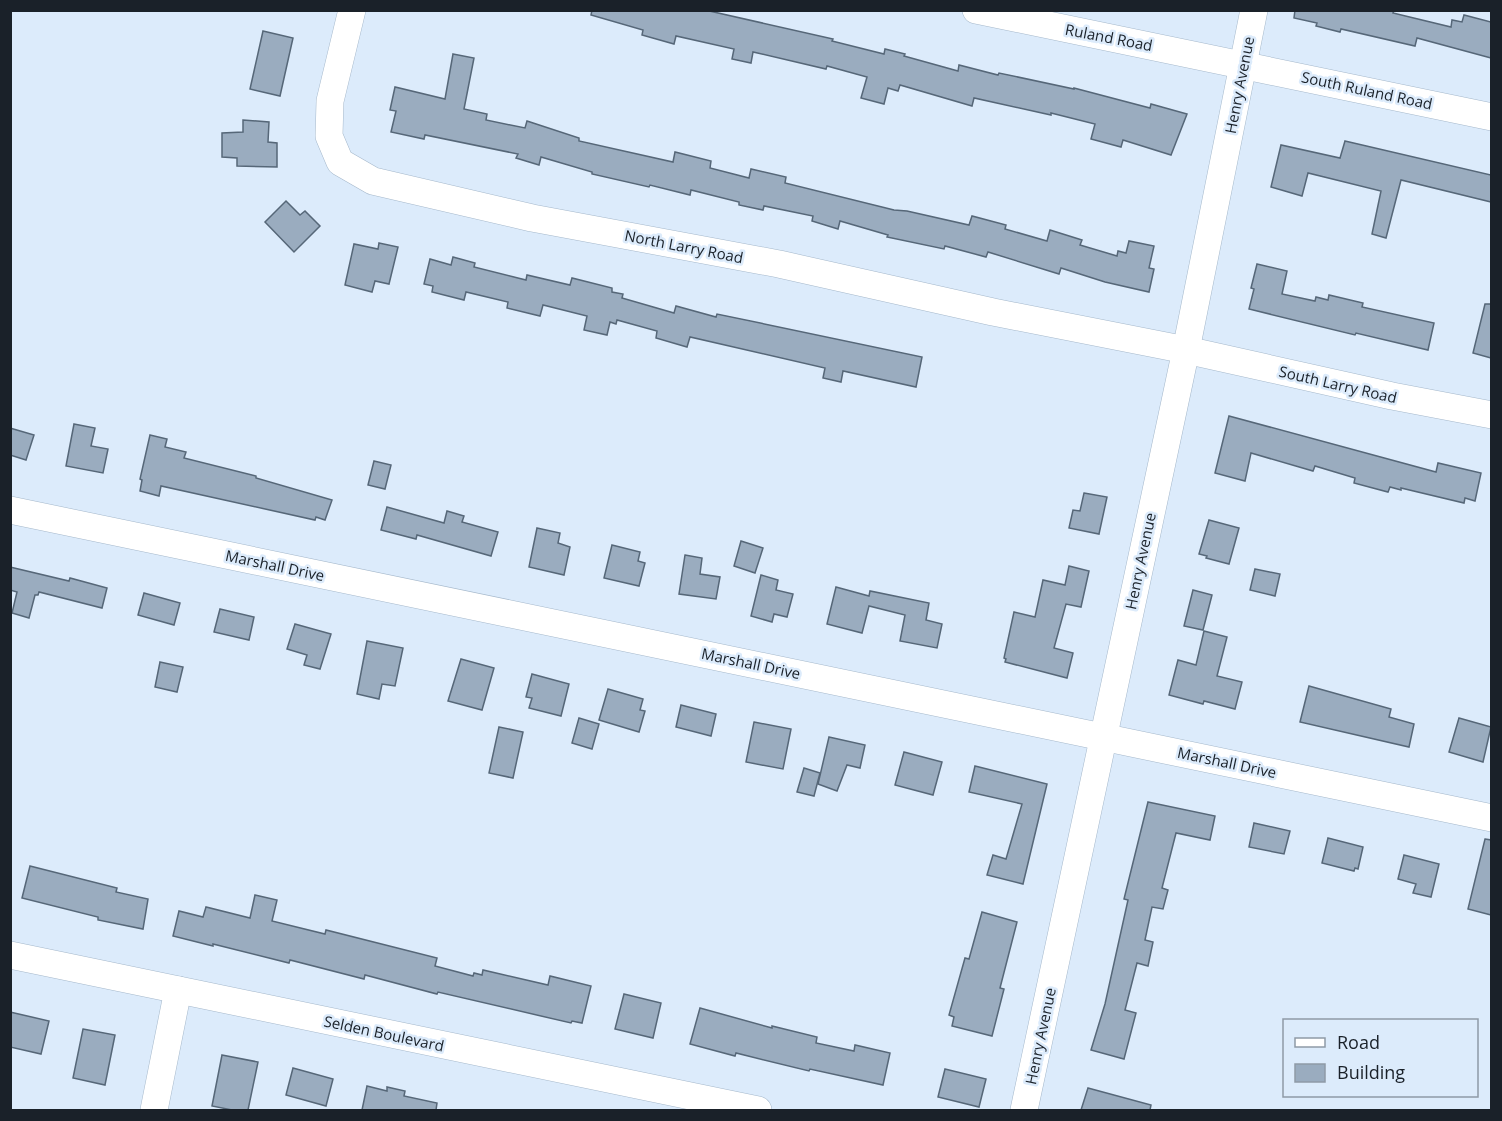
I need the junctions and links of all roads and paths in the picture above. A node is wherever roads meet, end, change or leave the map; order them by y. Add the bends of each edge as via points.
1 (352, 10) edge
2 (976, 10) edge
3 (1254, 10) edge
4 (1243, 64) junction
5 (1491, 117) edge
6 (1186, 350) junction
7 (1491, 415) edge
8 (10, 510) edge
9 (1103, 736) junction
10 (1491, 818) edge
11 (10, 955) edge
12 (178, 990) junction
13 (154, 1110) edge
14 (758, 1110) edge
15 (1024, 1110) edge

1 - 6 street, North Larry Road via 330,101 329,136 339,162 373,182 532,218 779,264
2 - 4 street, Ruland Road
3 - 4 street, Henry Avenue
4 - 5 street, South Ruland Road
4 - 6 street, Henry Avenue
6 - 7 street, South Larry Road
6 - 9 street, Henry Avenue
8 - 9 street, Marshall Drive
9 - 10 street, Marshall Drive
9 - 15 street, Henry Avenue
11 - 12 street, Selden Boulevard
12 - 13 street
12 - 14 street, Selden Boulevard

